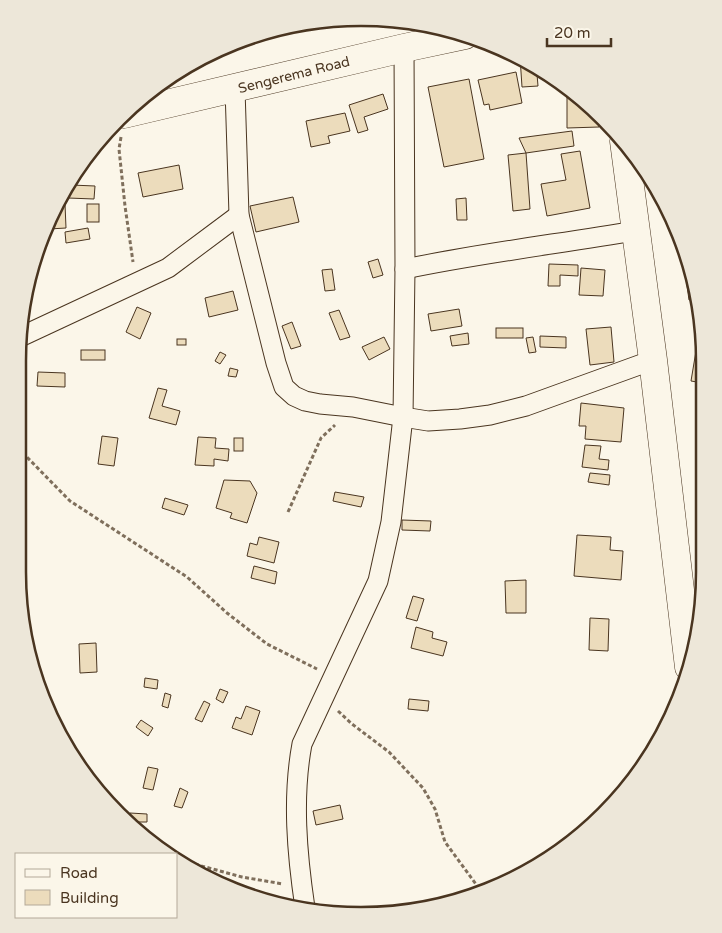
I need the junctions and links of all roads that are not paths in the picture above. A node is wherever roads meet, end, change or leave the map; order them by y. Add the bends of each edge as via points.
1 (449, 38) edge
2 (404, 48) junction
3 (236, 89) junction
4 (142, 107) edge
5 (626, 156) edge
6 (239, 215) junction
7 (635, 231) junction
8 (405, 269) junction
9 (27, 334) edge
10 (653, 360) junction
11 (403, 417) junction
12 (687, 645) edge
13 (304, 902) edge

1 - 2 street, Sengerema Road
2 - 3 street, Sengerema Road
2 - 8 street
3 - 4 street, Sengerema Road
3 - 6 street
5 - 7 street
6 - 9 street via 168,268
6 - 11 street via 284,387 305,401
7 - 8 street
7 - 10 street
8 - 11 street
10 - 11 street via 526,406 490,415 460,420
10 - 12 street
11 - 13 street via 391,522 378,581 302,744 296,796 298,856

